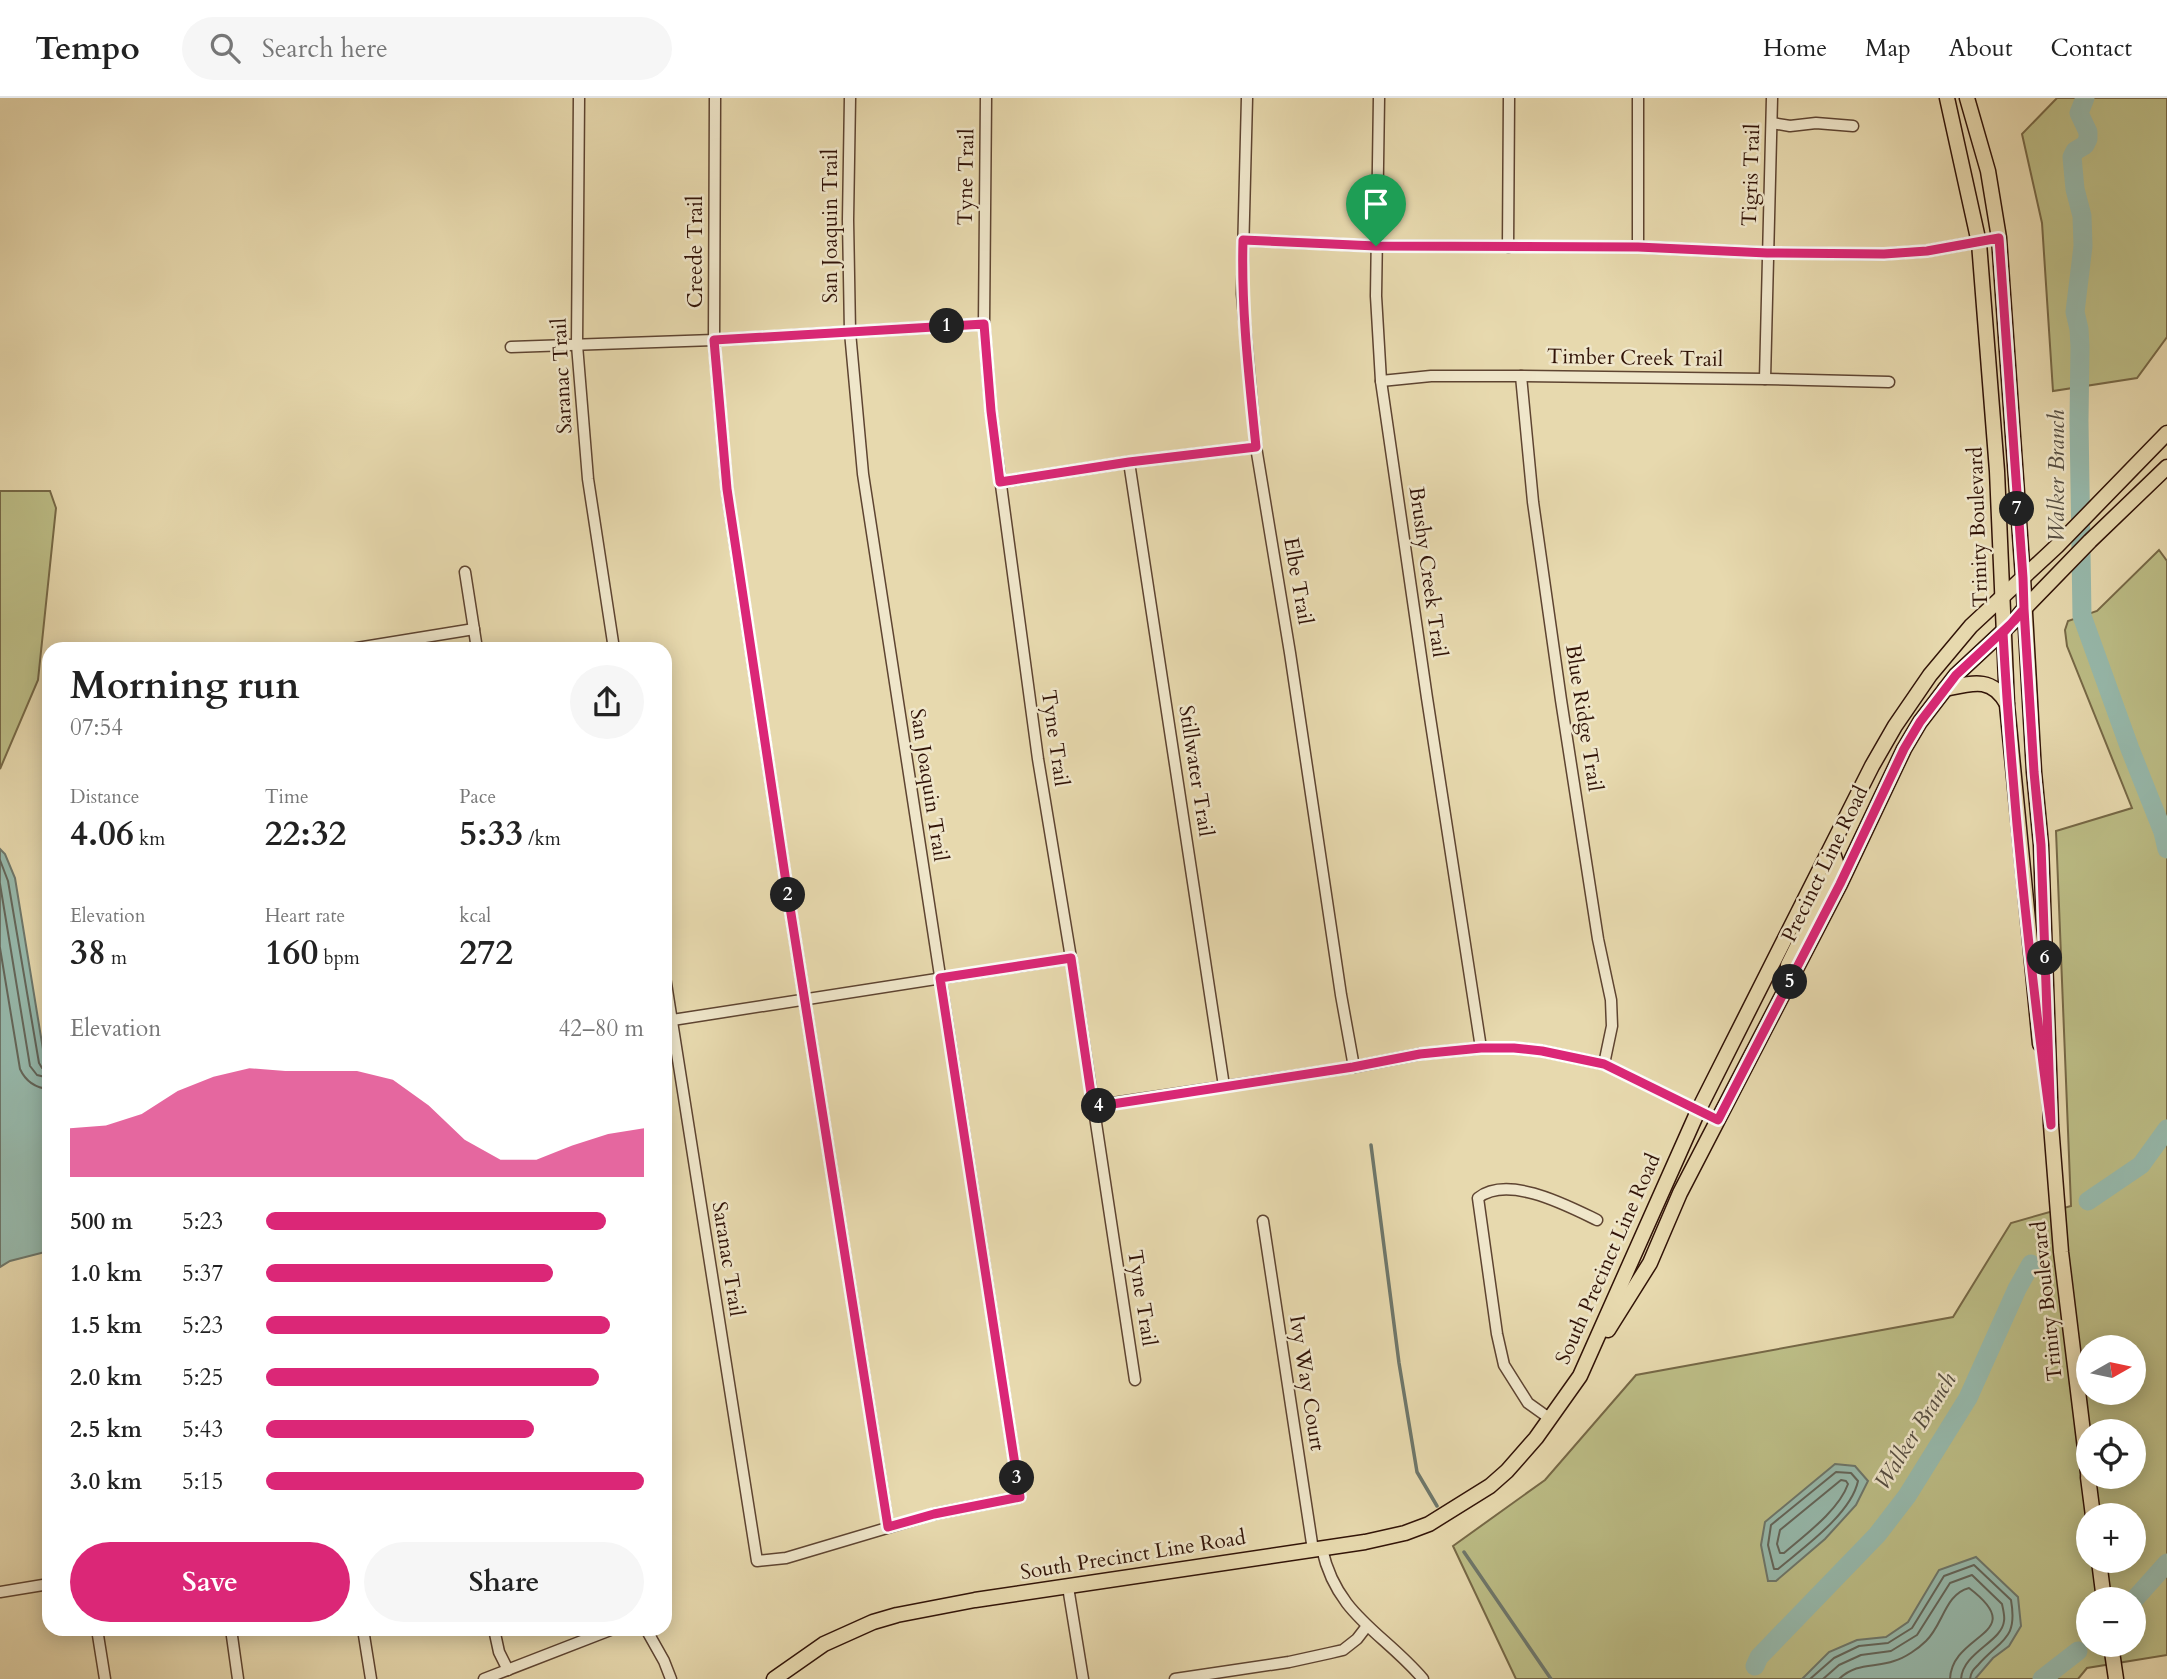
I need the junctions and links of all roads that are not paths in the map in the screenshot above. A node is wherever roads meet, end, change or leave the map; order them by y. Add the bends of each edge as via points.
1 (579, 98) edge
2 (715, 98) edge
3 (850, 98) edge
4 (986, 98) edge
5 (1247, 98) edge
6 (1379, 98) edge
7 (1508, 98) edge
8 (1638, 98) edge
9 (1772, 98) edge
10 (1947, 98) edge
11 (1967, 98) edge
12 (1772, 123) junction
13 (1853, 126) dead end
14 (1999, 238) junction
15 (1243, 240) junction
16 (1979, 243) junction
17 (1376, 246) junction
18 (1508, 247) junction
19 (1638, 247) junction
20 (1767, 253) junction
21 (984, 324) junction
22 (850, 332) junction
23 (714, 340) junction
24 (577, 345) junction
25 (511, 347) dead end
26 (1521, 376) junction
27 (1765, 379) junction
28 (1381, 381) junction
29 (1889, 383) dead end
30 (2167, 433) edge
31 (1256, 447) junction
32 (1129, 462) junction
33 (2167, 467) edge
34 (1000, 482) junction
35 (465, 572) dead end
36 (2023, 578) junction
37 (2002, 599) junction
38 (2024, 609) junction
39 (474, 629) junction
40 (2003, 633) junction
41 (394, 642) edge
42 (476, 642) edge
43 (613, 642) edge
44 (1945, 689) junction
45 (2007, 705) junction
46 (1846, 818) junction
47 (1866, 832) junction
48 (1828, 854) junction
49 (1071, 958) junction
50 (940, 978) junction
51 (805, 999) junction
52 (1778, 1006) junction
53 (672, 1020) edge
54 (672, 1045) edge
55 (1481, 1048) junction
56 (1604, 1064) junction
57 (1353, 1067) junction
58 (1224, 1086) junction
59 (1093, 1107) junction
60 (1698, 1111) junction
61 (1718, 1120) junction
62 (2051, 1125) junction
63 (1597, 1220) dead end
64 (1263, 1221) dead end
65 (1580, 1376) junction
66 (1135, 1380) dead end
67 (1549, 1418) junction
68 (2081, 1419) edge
69 (888, 1527) junction
70 (1317, 1550) junction
71 (42, 1585) edge
72 (1068, 1587) junction
73 (0, 1591) edge
74 (1367, 1626) junction
75 (98, 1636) edge
76 (232, 1636) edge
77 (364, 1636) edge
78 (496, 1636) edge
79 (595, 1636) edge
80 (650, 1636) edge
81 (2113, 1657) edge
82 (508, 1670) junction
83 (105, 1679) edge
84 (238, 1679) edge
85 (371, 1679) edge
86 (484, 1679) edge
87 (671, 1679) edge
88 (774, 1679) edge
89 (1083, 1679) edge
90 (1175, 1679) edge
91 (1423, 1679) edge
92 (2116, 1679) edge

1 - 24 street, Saranac Trail
2 - 23 street, Creede Trail
3 - 22 street, San Joaquin Trail
4 - 21 street, Tyne Trail
5 - 15 street, Elbe Trail
6 - 17 street, Brushy Creek Trail
7 - 18 street
8 - 19 street
9 - 12 street, Tigris Trail
10 - 16 main road, Trinity Boulevard
11 - 14 main road, Trinity Boulevard via 1988,171
12 - 13 street
12 - 20 street, Tigris Trail
14 - 16 street
14 - 36 main road, Trinity Boulevard
15 - 17 street
15 - 31 street, Elbe Trail via 1242,294
16 - 20 street via 1884,254
16 - 37 main road, Trinity Boulevard
17 - 18 street
17 - 28 street, Brushy Creek Trail
18 - 19 street
19 - 20 street
20 - 27 street, Tigris Trail
21 - 22 street
21 - 34 street, Tyne Trail
22 - 23 street
22 - 50 street, San Joaquin Trail via 863,474
23 - 24 street
23 - 51 street, Creede Trail via 727,489
24 - 25 street
24 - 43 street, Saranac Trail via 588,479
26 - 27 street, Timber Creek Trail
26 - 28 street, Timber Creek Trail
26 - 56 street, Blue Ridge Trail via 1559,687 1611,1000 1612,1026
27 - 29 street, Timber Creek Trail
28 - 55 street, Brushy Creek Trail
30 - 36 main road
31 - 32 street
31 - 57 street, Elbe Trail
32 - 34 street
32 - 58 street, Stillwater Trail
33 - 38 main road, Precinct Line Road
34 - 49 street, Tyne Trail
35 - 39 street
36 - 37 main road, South Precinct Line Road
36 - 38 main road, Trinity Boulevard
37 - 40 main road, Trinity Boulevard
37 - 46 main road, South Precinct Line Road via 1971,626 1930,674 1895,726
38 - 40 main road, Precinct Line Road
38 - 62 main road, Trinity Boulevard via 2041,845
39 - 41 street
39 - 42 street
40 - 44 main road, Precinct Line Road
40 - 45 main road, Trinity Boulevard
44 - 45 main road via 1990,685
44 - 47 main road, Precinct Line Road via 1904,749
45 - 62 main road, Trinity Boulevard
46 - 47 main road
46 - 48 main road, South Precinct Line Road
47 - 52 main road, Precinct Line Road
48 - 52 main road via 1834,856 1837,866 1778,986
48 - 60 main road, South Precinct Line Road
49 - 50 street
49 - 59 street, Tyne Trail
50 - 51 street
50 - 69 street, San Joaquin Trail via 1020,1497
51 - 53 street
51 - 69 street, Creede Trail
52 - 61 main road, Precinct Line Road
54 - 69 street, Saranac Trail via 757,1562 786,1558
55 - 56 street via 1542,1051
55 - 57 street
56 - 60 street
57 - 58 street
58 - 59 street
59 - 66 street, Tyne Trail
60 - 61 street
60 - 65 main road, South Precinct Line Road
61 - 65 main road, Precinct Line Road via 1650,1263
62 - 68 main road, Trinity Boulevard
63 - 67 street via 1526,1192 1500,1189 1478,1198 1504,1365 1528,1403
64 - 70 street, Ivy Way Court
65 - 67 main road, South Precinct Line Road
67 - 70 main road, South Precinct Line Road via 1499,1478 1429,1524
70 - 72 main road, South Precinct Line Road
70 - 74 street, Ivy Way Court via 1340,1596
71 - 73 street
72 - 88 main road, South Precinct Line Road via 951,1604 873,1622 824,1644
72 - 89 street
74 - 90 street via 1343,1650
74 - 91 street, Ivy Way Court
75 - 83 street
76 - 84 street
77 - 85 street
78 - 82 street
79 - 82 street
80 - 87 street
81 - 92 main road
82 - 86 street

